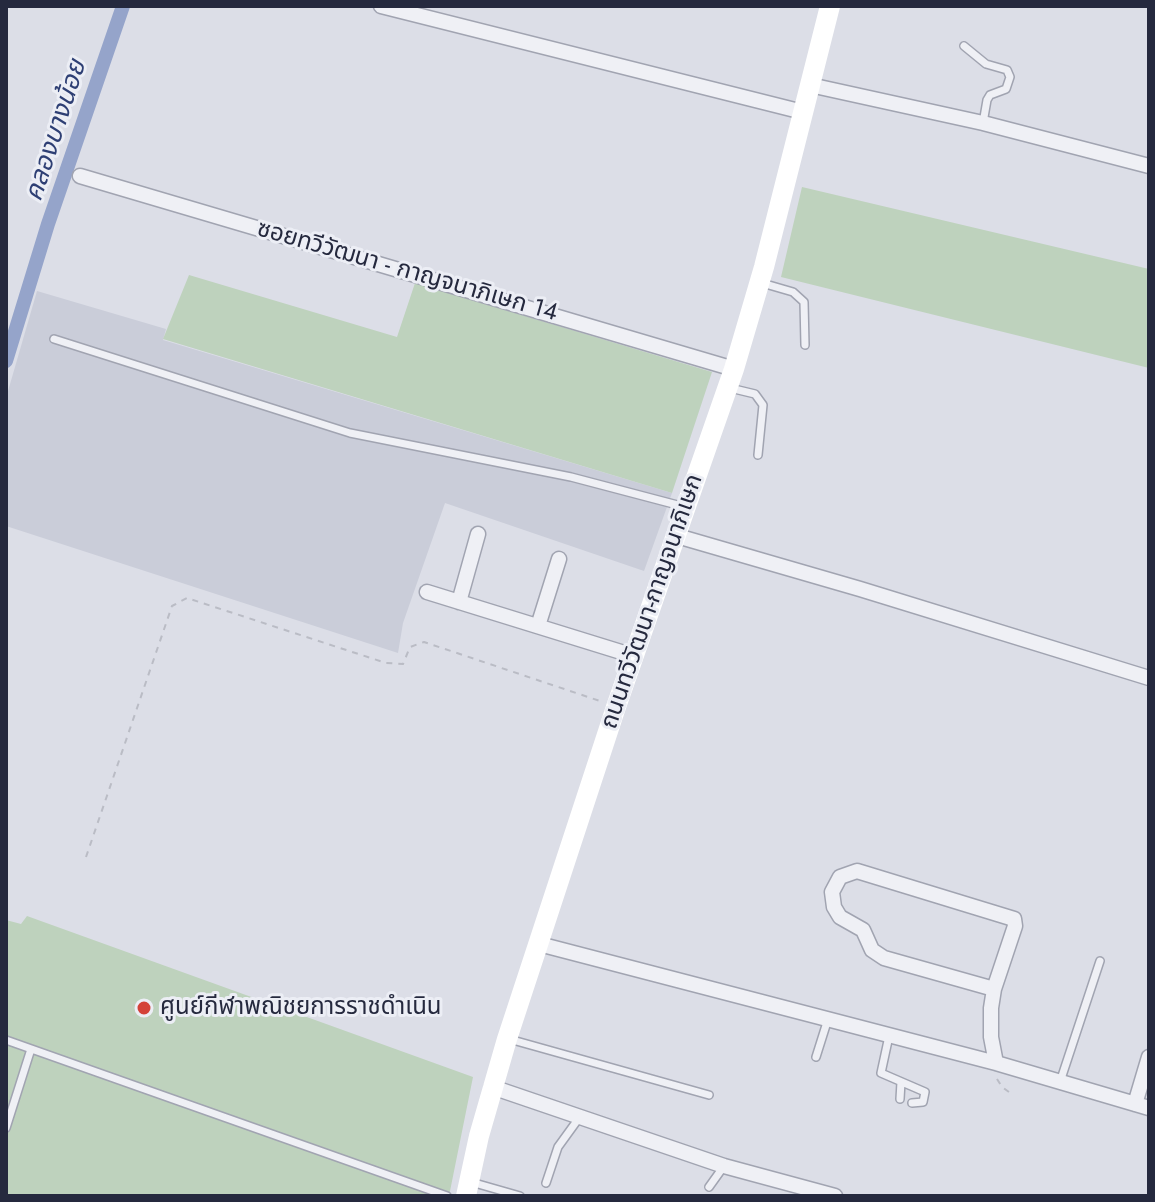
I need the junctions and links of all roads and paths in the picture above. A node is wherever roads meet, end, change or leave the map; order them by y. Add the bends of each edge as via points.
1 (381, 6) edge
2 (830, 6) edge
3 (964, 46) dead end
4 (810, 85) junction
5 (803, 112) junction
6 (983, 123) junction
7 (1149, 166) edge
8 (80, 176) dead end
9 (759, 282) junction
10 (54, 339) dead end
11 (805, 345) dead end
12 (730, 378) junction
13 (758, 455) dead end
14 (686, 507) junction
15 (478, 534) dead end
16 (677, 536) junction
17 (559, 559) dead end
18 (427, 592) dead end
19 (459, 602) junction
20 (538, 626) junction
21 (634, 656) junction
22 (1149, 678) edge
23 (616, 707) junction
24 (86, 857) dead end
25 (539, 944) junction
26 (1100, 961) dead end
27 (994, 989) junction
28 (828, 1019) junction
29 (889, 1035) junction
30 (507, 1039) junction
31 (6, 1040) edge
32 (31, 1049) junction
33 (816, 1057) dead end
34 (1149, 1057) edge
35 (996, 1063) junction
36 (901, 1082) junction
37 (1060, 1082) junction
38 (492, 1087) junction
39 (709, 1095) dead end
40 (900, 1099) dead end
41 (912, 1103) dead end
42 (1142, 1106) edge
43 (579, 1118) junction
44 (6, 1128) edge
45 (724, 1166) junction
46 (546, 1183) dead end
47 (709, 1187) dead end
48 (468, 1189) edge
49 (447, 1196) edge
50 (520, 1196) edge
51 (835, 1196) edge

1 - 5 street
2 - 4 street, ถนนทวีวัฒนา-กาญจนาภิเษก
3 - 6 lane via 986,64 1007,70 1010,77 1006,89 987,100
4 - 5 street, ถนนทวีวัฒนา-กาญจนาภิเษก
4 - 6 street
5 - 9 street, ถนนทวีวัฒนา-กาญจนาภิเษก
6 - 7 street
8 - 12 street, ซอยทวีวัฒนา - กาญจนาภิเษก 14
9 - 11 lane via 793,292 804,302
9 - 12 street, ถนนทวีวัฒนา-กาญจนาภิเษก
10 - 14 lane via 350,433 571,477
12 - 13 lane via 763,405
12 - 14 street, ถนนทวีวัฒนา-กาญจนาภิเษก
14 - 16 street, ถนนทวีวัฒนา-กาญจนาภิเษก
15 - 19 street
16 - 21 street, ถนนทวีวัฒนา-กาญจนาภิเษก
16 - 22 street
17 - 20 street
18 - 19 street
19 - 20 street
20 - 21 street
21 - 23 street, ถนนทวีวัฒนา-กาญจนาภิเษก
23 - 24 path via 424,642 410,647 403,664 386,663 187,598 172,606
23 - 25 street, ถนนทวีวัฒนา-กาญจนาภิเษก
25 - 28 street
25 - 30 street, ถนนทวีวัฒนา-กาญจนาภิเษก
26 - 37 lane
27 - 27 street via 1014,919 857,871 840,877 832,892 834,907 840,917 863,930 872,950
27 - 35 street via 990,1025
28 - 29 street
28 - 33 lane
29 - 35 street
29 - 36 lane via 881,1073
30 - 38 street, ถนนทวีวัฒนา-กาญจนาภิเษก
30 - 39 lane
31 - 32 lane
32 - 44 lane
32 - 49 lane
34 - 42 street
35 - 37 street
36 - 40 lane
36 - 41 lane via 925,1092 923,1102
37 - 42 street
38 - 43 street
38 - 48 street, ถนนทวีวัฒนา-กาญจนาภิเษก
43 - 45 street
43 - 46 lane via 558,1147
45 - 47 lane
45 - 51 street
48 - 50 lane

